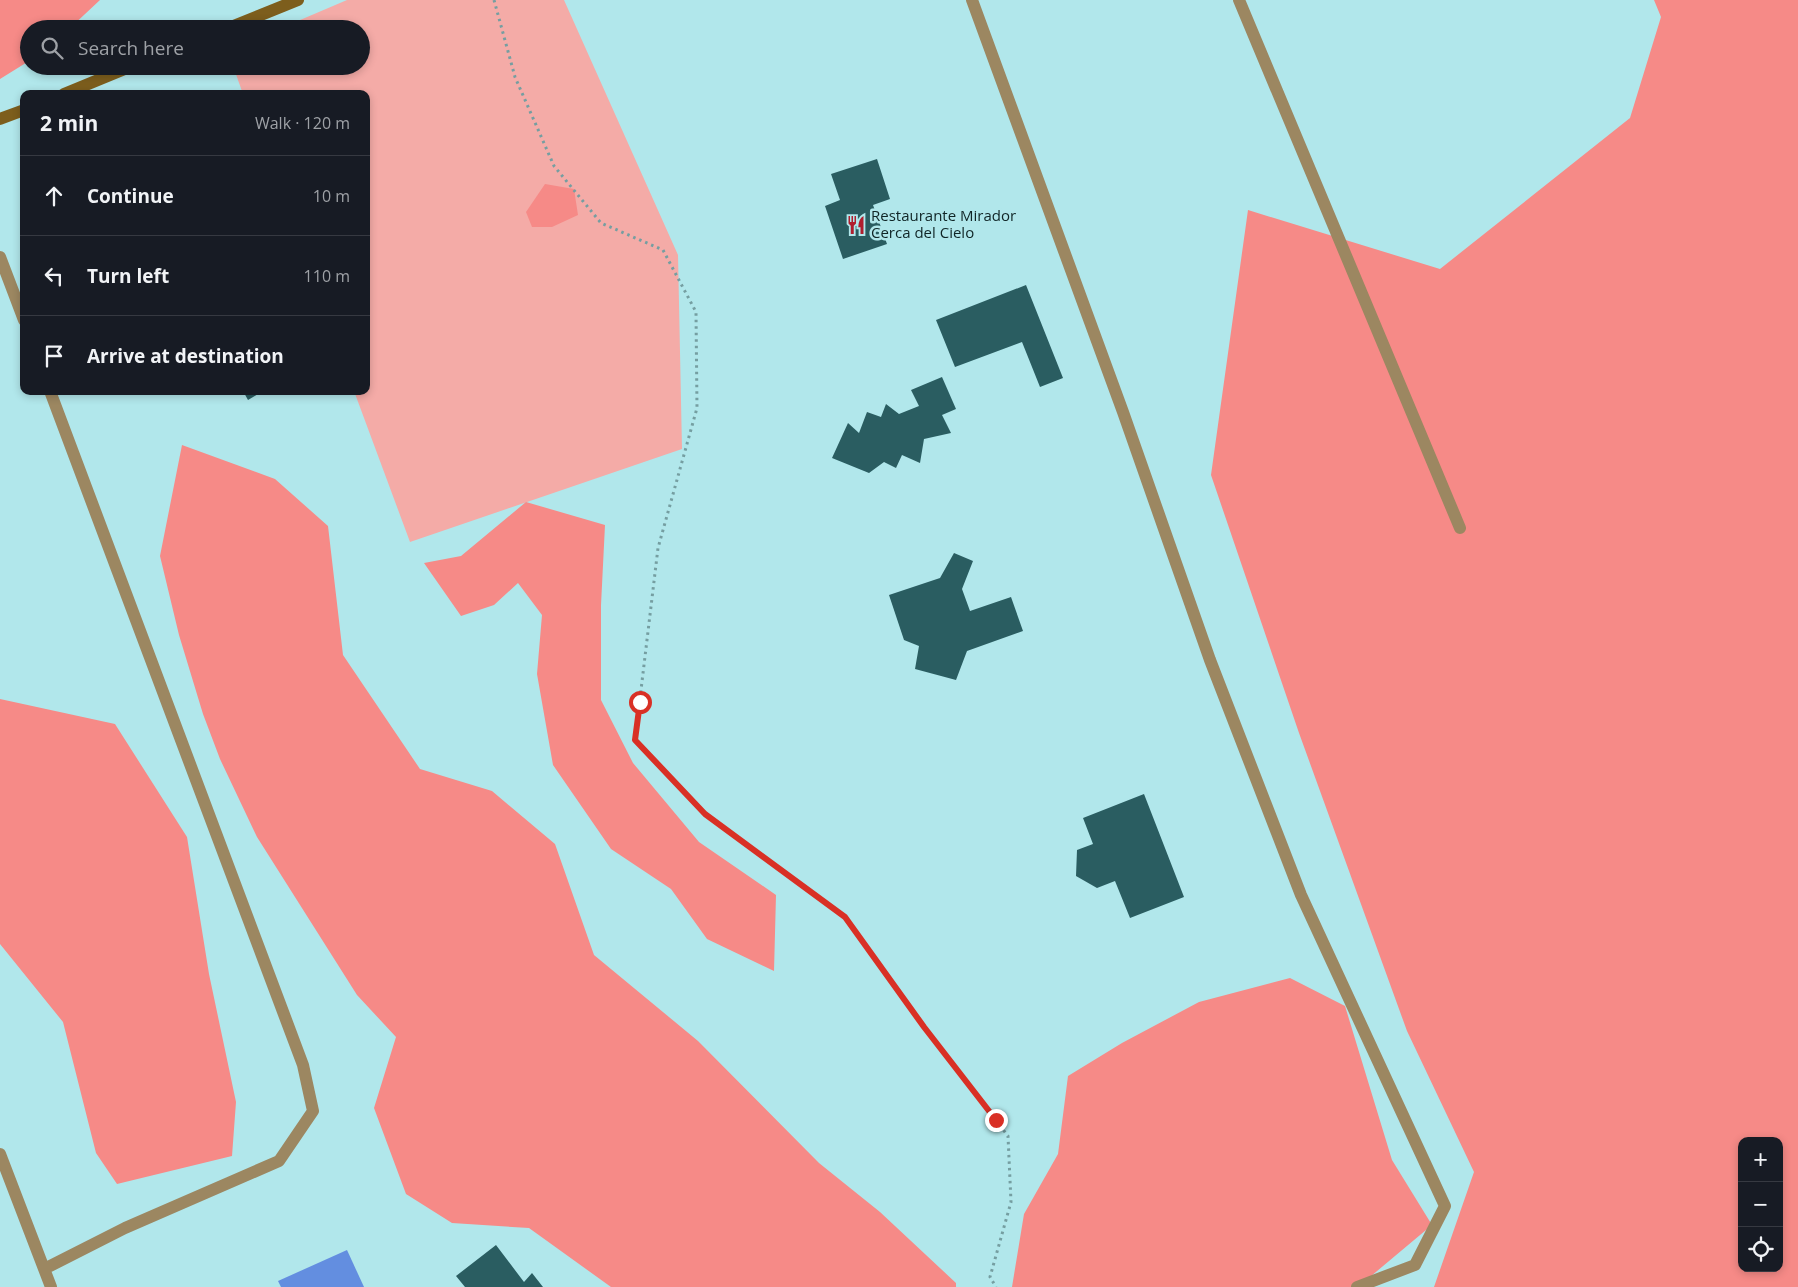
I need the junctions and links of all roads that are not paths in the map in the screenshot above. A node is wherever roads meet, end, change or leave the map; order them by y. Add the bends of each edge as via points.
1 (298, 0) edge
2 (972, 0) edge
3 (1239, 0) edge
4 (248, 20) edge
5 (110, 75) edge
6 (74, 90) edge
7 (20, 112) edge
8 (0, 119) edge
9 (0, 257) edge
10 (20, 310) edge
11 (52, 395) edge
12 (1460, 528) dead end
13 (0, 1154) edge
14 (46, 1268) junction
15 (52, 1287) edge
16 (1356, 1287) edge

1 - 4 street
2 - 16 street via 1124,412 1210,660 1301,895 1445,1206 1415,1265
3 - 12 street
5 - 6 street
7 - 8 street
9 - 10 street
11 - 14 street via 303,1064 313,1111 279,1161 125,1228
13 - 14 street
14 - 15 street

